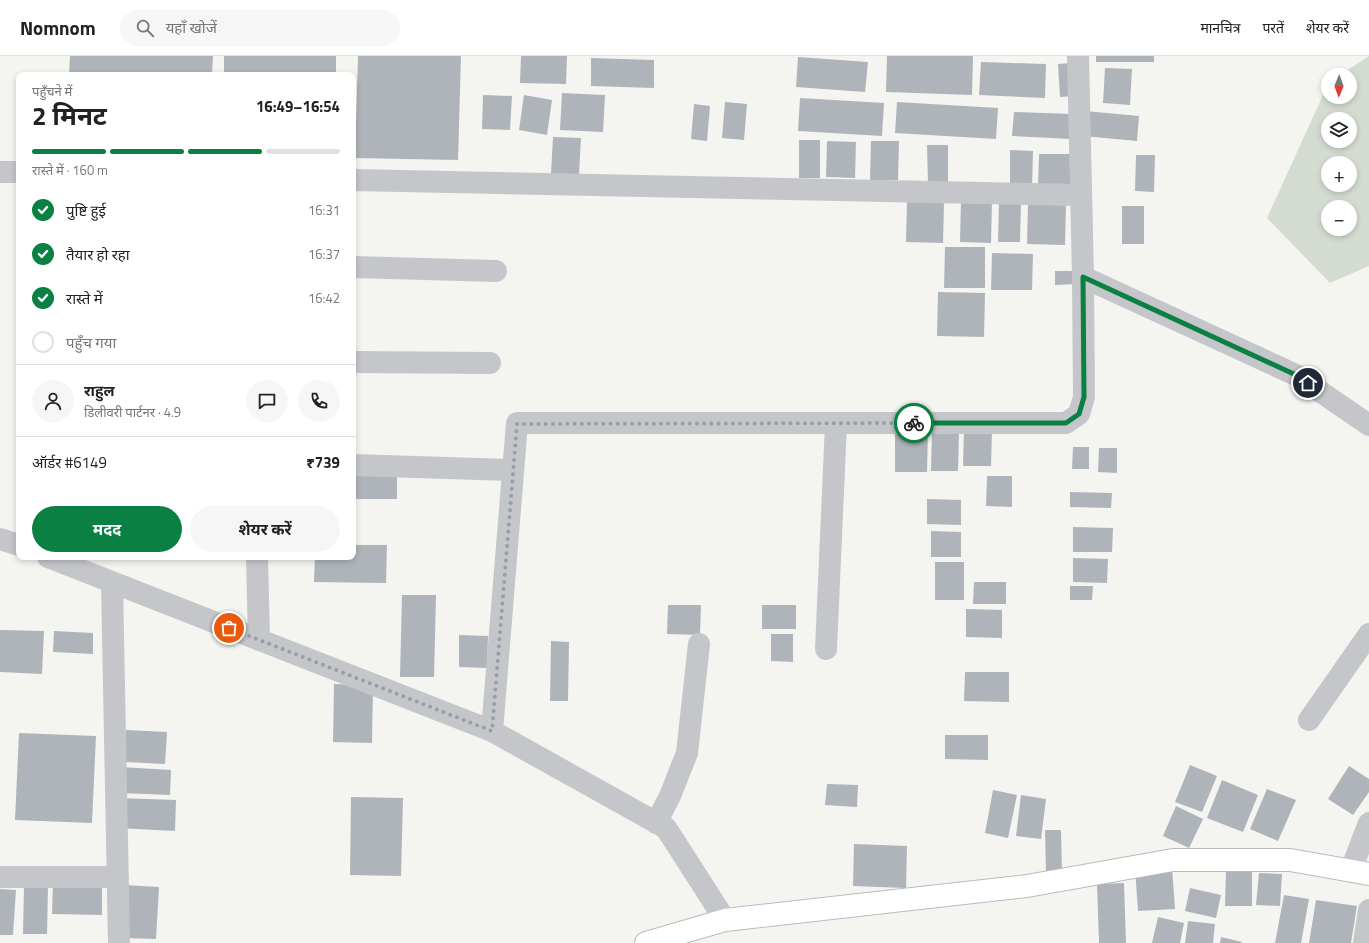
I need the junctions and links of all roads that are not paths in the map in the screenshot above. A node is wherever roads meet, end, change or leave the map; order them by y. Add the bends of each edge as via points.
1 (1078, 56) edge
2 (0, 172) edge
3 (16, 172) edge
4 (356, 180) edge
5 (1081, 195) junction
6 (356, 267) edge
7 (496, 272) dead end
8 (1083, 277) junction
9 (356, 362) edge
10 (490, 363) dead end
11 (836, 424) junction
12 (1369, 425) edge
13 (356, 465) edge
14 (513, 470) junction
15 (0, 539) edge
16 (16, 544) edge
17 (56, 560) edge
18 (257, 560) edge
19 (112, 582) junction
20 (1369, 634) edge
21 (259, 640) junction
22 (699, 644) dead end
23 (826, 649) dead end
24 (1310, 720) dead end
25 (492, 731) junction
26 (656, 823) junction
27 (1369, 823) edge
28 (1360, 872) edge
29 (0, 877) edge
30 (118, 877) junction
31 (1369, 910) edge
32 (725, 920) junction
33 (119, 943) edge
34 (646, 943) edge
35 (1364, 943) edge

1 - 5 street
2 - 3 street
4 - 5 street
5 - 8 street
6 - 7 street
8 - 11 street via 1084,397 1079,414 1066,423
8 - 12 street via 1296,375
9 - 10 street
11 - 14 street via 517,424
11 - 23 street
13 - 14 street
14 - 25 street
15 - 16 street
17 - 19 street
18 - 21 street
19 - 21 street
19 - 30 street
20 - 24 street
21 - 25 street
22 - 26 street via 687,752 670,796
25 - 26 street
26 - 32 street via 666,828
27 - 28 street
28 - 32 street via 1290,860 1173,860 1027,886
29 - 30 street
30 - 33 street
31 - 35 street
32 - 34 street

